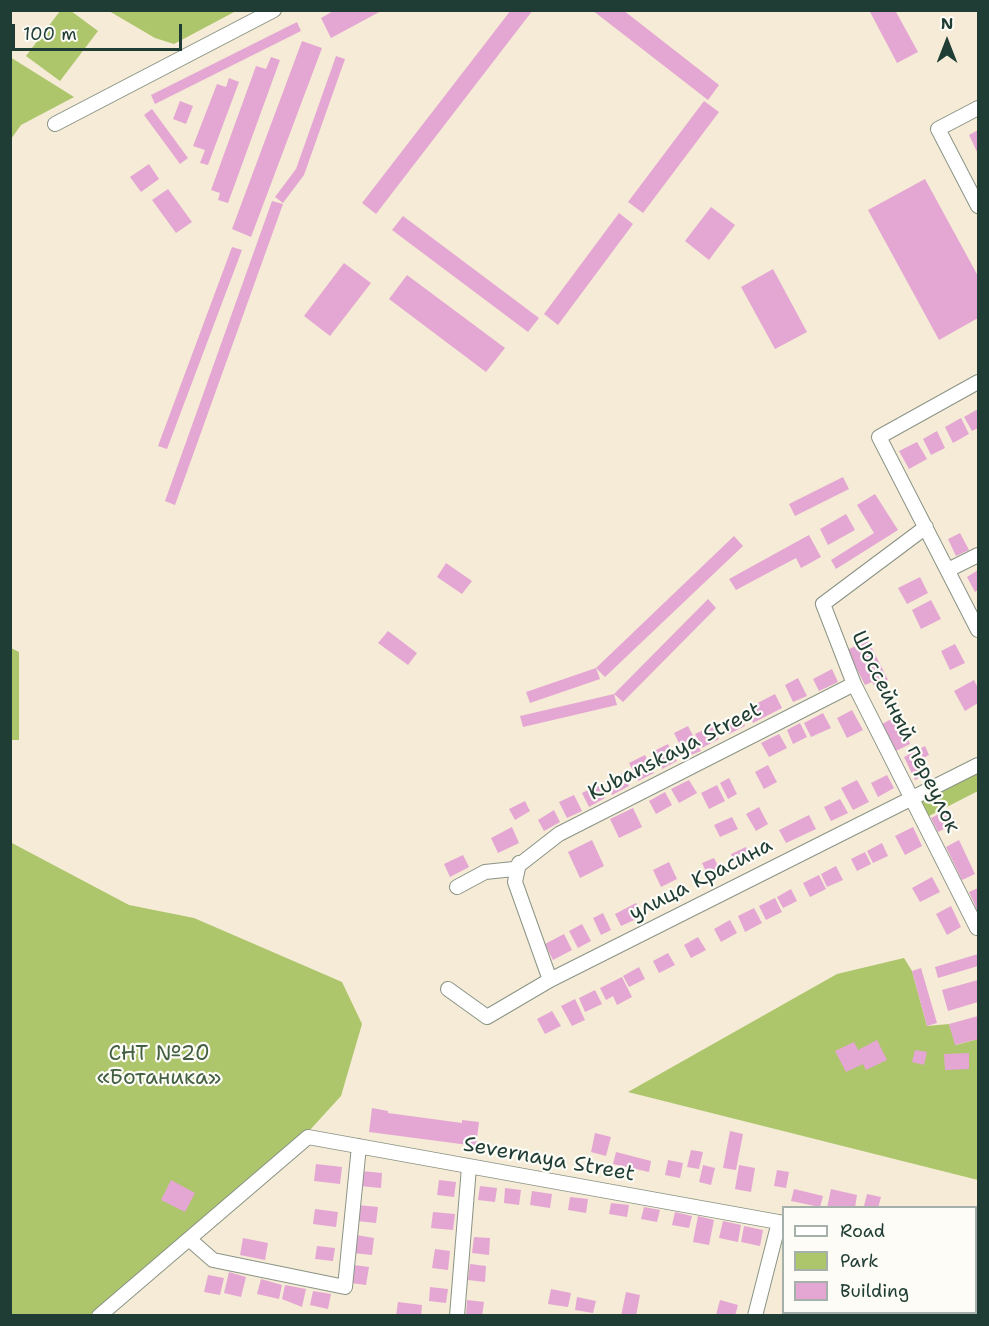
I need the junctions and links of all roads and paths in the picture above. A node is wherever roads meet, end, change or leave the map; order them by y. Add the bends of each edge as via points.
1 (274, 10) edge
2 (978, 108) edge
3 (55, 124) dead end
4 (978, 206) edge
5 (978, 382) edge
6 (926, 527) junction
7 (978, 555) edge
8 (948, 570) junction
9 (978, 630) edge
10 (854, 684) junction
11 (978, 765) edge
12 (912, 798) junction
13 (519, 863) junction
14 (457, 887) dead end
15 (977, 928) dead end
16 (550, 980) junction
17 (448, 989) dead end
18 (359, 1146) junction
19 (469, 1167) junction
20 (781, 1222) edge
21 (189, 1239) junction
22 (99, 1316) edge
23 (457, 1316) edge
24 (755, 1316) edge

1 - 3 street
2 - 4 street via 938,129
5 - 6 street via 879,437
6 - 8 street
6 - 10 street, Шоссейный переулок via 823,603
7 - 8 street
8 - 9 street
10 - 12 street, Шоссейный переулок
10 - 13 street, Kubanskaya Street via 559,834
11 - 12 street, улица Красина
12 - 15 street, Шоссейный переулок
12 - 16 street, улица Красина
13 - 14 street, Kubanskaya Street via 514,869 485,872
13 - 16 street via 515,882
16 - 17 street, улица Красина via 487,1017
18 - 19 street, Severnaya Street
18 - 21 street, Severnaya Street via 308,1137
18 - 21 street via 345,1287 213,1260
19 - 20 street, Severnaya Street
19 - 23 street
20 - 24 street
21 - 22 street

